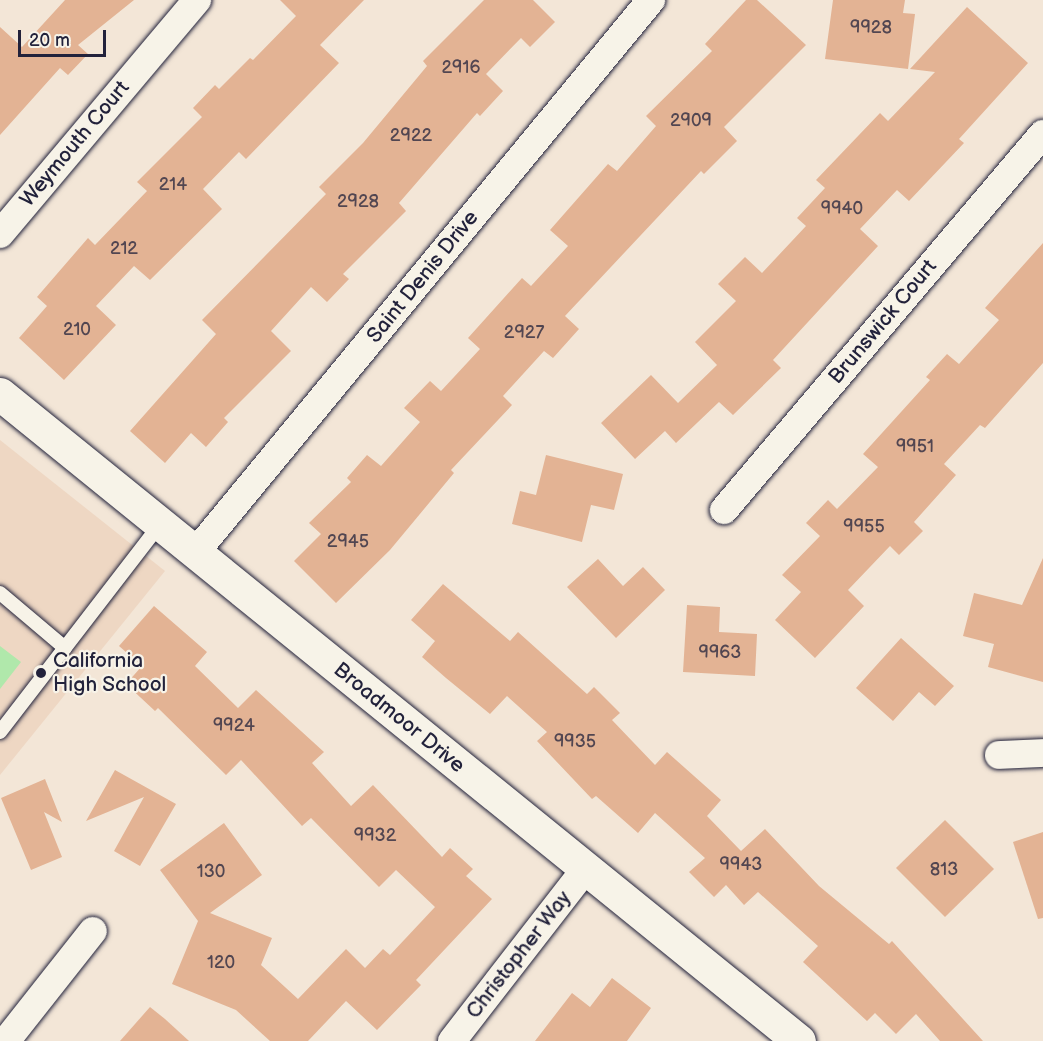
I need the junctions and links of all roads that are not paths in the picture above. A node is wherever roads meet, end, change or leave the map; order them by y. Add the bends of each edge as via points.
1 (197, 0) edge
2 (651, 0) edge
3 (1043, 134) edge
4 (0, 234) edge
5 (0, 394) edge
6 (724, 510) dead end
7 (160, 525) junction
8 (195, 553) junction
9 (0, 594) edge
10 (65, 648) junction
11 (0, 732) edge
12 (1043, 753) edge
13 (999, 755) dead end
14 (586, 868) junction
15 (93, 931) dead end
16 (6, 1041) edge
17 (452, 1041) edge
18 (799, 1041) edge

1 - 4 street, Weymouth Court
2 - 8 street, Saint Denis Drive
3 - 6 street, Brunswick Court
5 - 7 street, Broadmoor Drive
7 - 8 street, Broadmoor Drive
7 - 10 lane
8 - 14 street, Broadmoor Drive
9 - 10 lane
10 - 11 lane
12 - 13 street
14 - 17 street, Christopher Way
14 - 18 street, Broadmoor Drive
15 - 16 street

